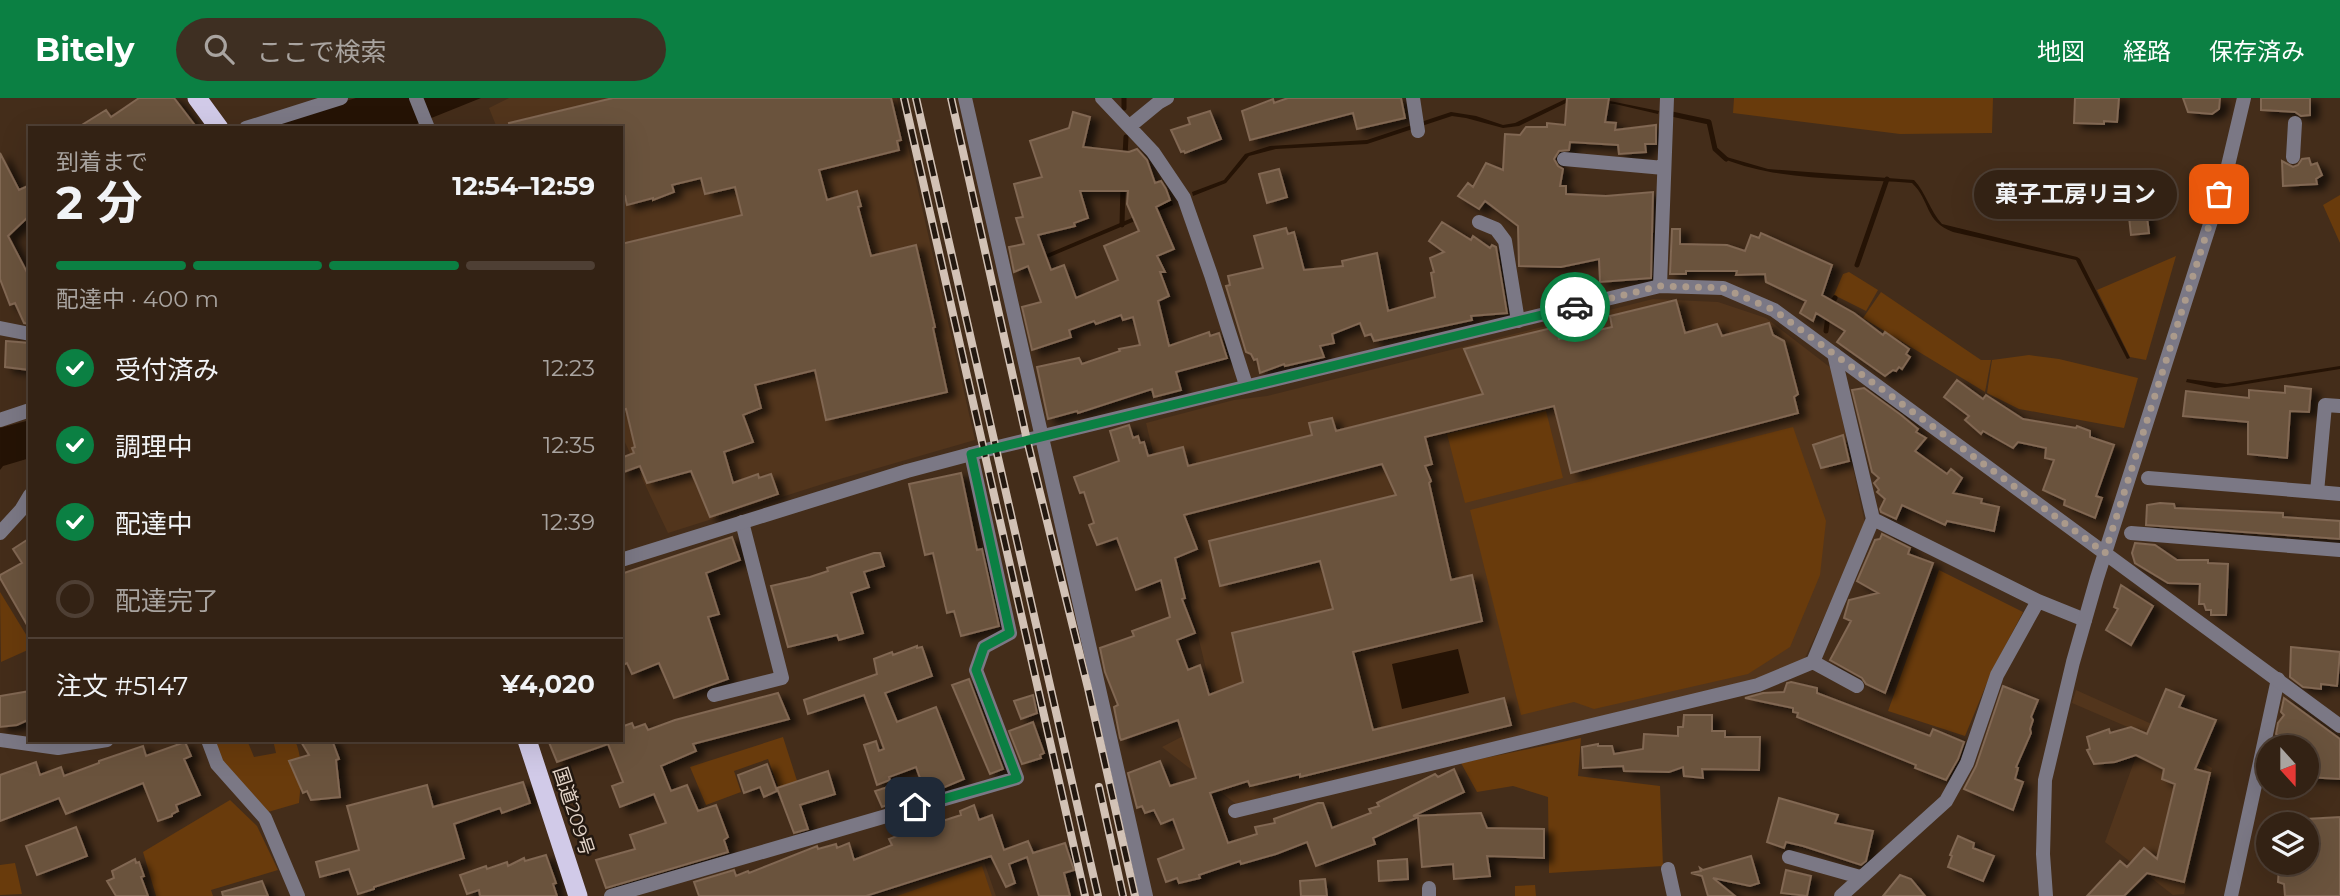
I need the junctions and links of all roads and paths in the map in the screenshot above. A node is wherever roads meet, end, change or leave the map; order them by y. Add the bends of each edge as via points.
1 (197, 98) edge
2 (341, 98) edge
3 (416, 98) edge
4 (965, 98) edge
5 (1102, 98) edge
6 (1167, 98) edge
7 (1413, 98) edge
8 (1667, 98) edge
9 (2244, 98) edge
10 (2295, 123) dead end
11 (426, 124) edge
12 (218, 126) edge
13 (252, 126) edge
14 (1130, 126) junction
15 (1418, 131) dead end
16 (2293, 157) dead end
17 (1564, 159) dead end
18 (1664, 168) junction
19 (1479, 222) dead end
20 (1660, 286) junction
21 (1518, 321) junction
22 (0, 328) edge
23 (28, 334) edge
24 (1833, 354) junction
25 (1246, 385) junction
26 (2340, 406) edge
27 (28, 411) edge
28 (0, 420) edge
29 (1041, 436) junction
30 (971, 454) junction
31 (2148, 478) dead end
32 (2317, 492) junction
33 (2340, 494) edge
34 (26, 515) edge
35 (1873, 519) junction
36 (742, 522) junction
37 (0, 533) edge
38 (2131, 533) dead end
39 (2340, 550) edge
40 (2105, 553) junction
41 (623, 559) edge
42 (2038, 601) junction
43 (2085, 620) junction
44 (1813, 662) junction
45 (2278, 679) junction
46 (1857, 685) dead end
47 (714, 695) dead end
48 (2340, 726) edge
49 (0, 740) edge
50 (95, 742) edge
51 (209, 742) edge
52 (528, 742) edge
53 (1235, 811) dead end
54 (1789, 857) dead end
55 (1668, 870) dead end
56 (1860, 877) junction
57 (298, 896) edge
58 (578, 896) edge
59 (611, 896) edge
60 (1146, 896) edge
61 (1674, 896) edge
62 (1841, 896) edge
63 (2046, 896) edge
64 (2231, 896) edge

1 - 12 highway
2 - 13 street
3 - 11 street
4 - 29 street
5 - 14 street
6 - 14 street
7 - 15 street
8 - 18 street
9 - 40 street via 2226,174
10 - 16 street
14 - 25 street via 1184,198
17 - 18 street
18 - 20 street
19 - 21 street via 1496,229 1505,241
20 - 21 street
20 - 24 street via 1723,288 1774,310
21 - 25 street
22 - 23 street
24 - 35 street
24 - 40 street
25 - 29 street
26 - 32 street via 2325,405
27 - 28 street
29 - 30 street
29 - 60 street
30 - 36 street
30 - 59 street via 1010,633 984,647 976,670 1017,778
31 - 32 street
32 - 33 street
34 - 37 street
35 - 42 street
35 - 44 street
36 - 41 street
36 - 47 street via 782,678
38 - 39 street
40 - 43 street
40 - 45 street
42 - 43 street
42 - 56 street via 1997,676 1967,764 1947,801
43 - 63 street via 2045,780
44 - 46 street
44 - 53 street via 1758,685
45 - 48 street
45 - 64 street
49 - 50 street via 58,748
51 - 57 street via 217,764 265,818
52 - 58 highway, 国道209号
54 - 56 street
55 - 61 street
56 - 62 street

